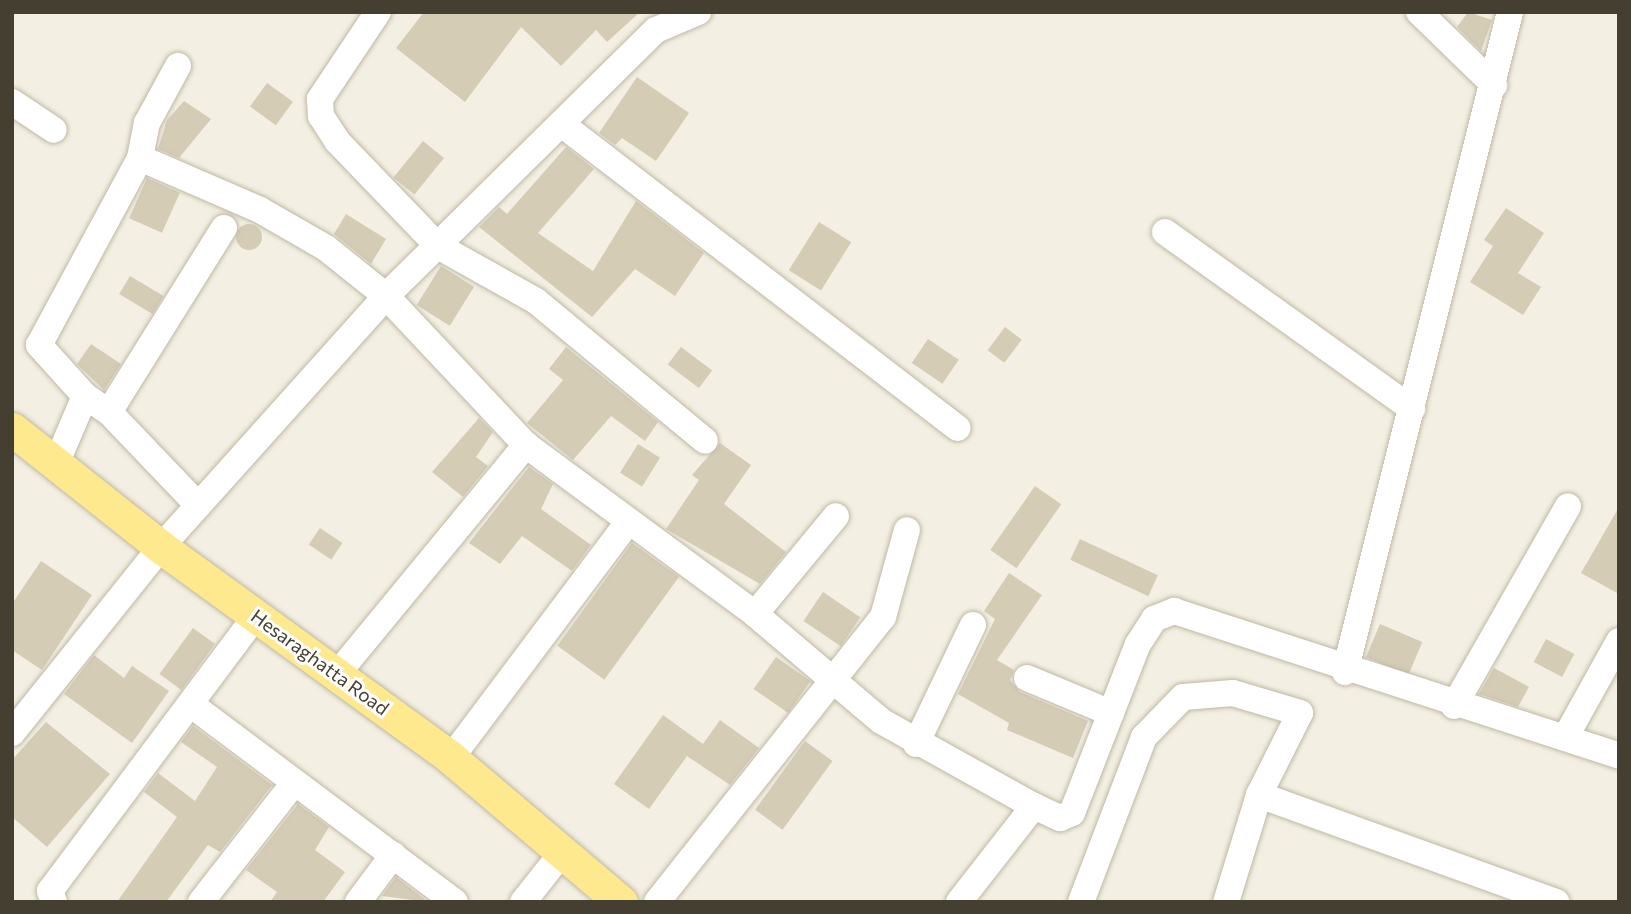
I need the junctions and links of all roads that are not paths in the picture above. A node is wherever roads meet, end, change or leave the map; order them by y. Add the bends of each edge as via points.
1 (378, 12) edge
2 (698, 12) edge
3 (1419, 12) edge
4 (1504, 16) edge
5 (650, 21) edge
6 (178, 66) dead end
7 (1494, 85) junction
8 (12, 102) edge
9 (564, 126) junction
10 (54, 130) dead end
11 (140, 158) junction
12 (224, 228) dead end
13 (1166, 232) dead end
14 (438, 246) junction
15 (386, 296) junction
16 (85, 397) junction
17 (1412, 409) junction
18 (109, 412) junction
19 (957, 428) dead end
20 (12, 429) edge
21 (705, 440) dead end
22 (526, 445) junction
23 (56, 464) junction
24 (198, 505) junction
25 (1568, 506) dead end
26 (836, 516) dead end
27 (627, 524) junction
28 (907, 530) dead end
29 (161, 547) junction
30 (755, 614) junction
31 (256, 615) junction
32 (973, 625) dead end
33 (1619, 642) edge
34 (1345, 672) junction
35 (338, 673) junction
36 (1027, 678) dead end
37 (832, 681) junction
38 (193, 706) junction
39 (1454, 706) junction
40 (1111, 713) junction
41 (12, 733) edge
42 (1565, 738) junction
43 (916, 744) junction
44 (1619, 756) edge
45 (451, 758) junction
46 (294, 783) junction
47 (1259, 795) junction
48 (1034, 806) junction
49 (561, 853) junction
50 (393, 855) junction
51 (54, 902) edge
52 (201, 902) edge
53 (358, 902) edge
54 (455, 902) edge
55 (523, 902) edge
56 (621, 902) edge
57 (657, 902) edge
58 (959, 902) edge
59 (1081, 902) edge
60 (1226, 902) edge
61 (1556, 902) edge

1 - 14 street via 320,99 321,116 381,191
2 - 5 street
3 - 7 street
4 - 7 street
5 - 9 street
6 - 11 street via 147,123
7 - 17 street
8 - 10 street
9 - 14 street
9 - 19 street
11 - 15 street via 260,210 326,248
11 - 16 street via 39,345
12 - 18 street
13 - 17 street
14 - 15 street
14 - 21 street via 536,302
15 - 22 street
15 - 24 street
16 - 18 street
16 - 23 street
17 - 34 street
18 - 24 street
20 - 23 main road, Hesaraghatta Road
22 - 27 street
22 - 35 street
23 - 29 main road, Hesaraghatta Road
24 - 29 street
25 - 39 street
26 - 30 street
27 - 30 street
27 - 45 street
28 - 37 street via 883,617
29 - 31 main road, Hesaraghatta Road
29 - 41 street
30 - 37 street
31 - 35 main road, Hesaraghatta Road
31 - 38 street
32 - 43 street
33 - 42 street
34 - 39 street
34 - 40 street via 1174,611 1154,619 1138,644
35 - 45 main road, Hesaraghatta Road
36 - 40 street
37 - 43 street
37 - 57 street
38 - 46 street
38 - 51 street via 50,891
39 - 42 street
40 - 48 street via 1072,813 1060,818
42 - 44 street
43 - 48 street
45 - 49 main road, Hesaraghatta Road
46 - 50 street
46 - 52 street
47 - 59 street via 1300,713 1233,692 1183,698 1144,737
47 - 60 street
47 - 61 street
48 - 58 street
49 - 55 street
49 - 56 main road, Hesaraghatta Road
50 - 53 street
50 - 54 street

